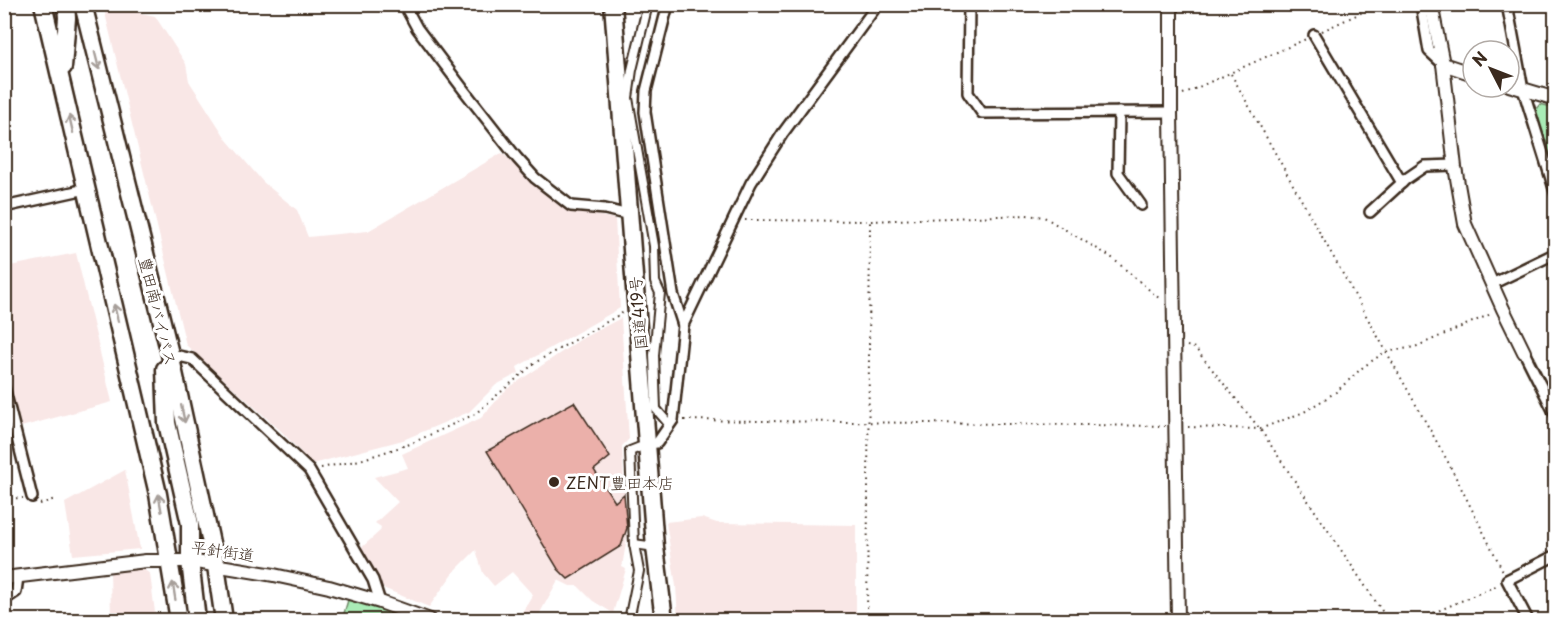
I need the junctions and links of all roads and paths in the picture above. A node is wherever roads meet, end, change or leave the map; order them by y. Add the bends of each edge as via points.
1 (43, 4) edge
2 (66, 4) edge
3 (83, 4) edge
4 (404, 4) edge
5 (613, 4) edge
6 (648, 4) edge
7 (668, 4) edge
8 (878, 4) edge
9 (969, 4) edge
10 (1171, 4) edge
11 (1380, 4) edge
12 (1421, 4) edge
13 (1431, 4) edge
14 (1507, 4) edge
15 (1314, 35) junction
16 (1443, 64) junction
17 (1461, 70) edge
18 (1231, 74) junction
19 (61, 83) junction
20 (1523, 89) junction
21 (1172, 99) junction
22 (1556, 99) edge
23 (1119, 112) junction
24 (1171, 112) junction
25 (1455, 165) junction
26 (1402, 183) junction
27 (86, 189) junction
28 (1556, 195) edge
29 (1141, 205) dead end
30 (4, 207) edge
31 (1370, 212) dead end
32 (629, 215) junction
33 (733, 219) junction
34 (870, 221) junction
35 (1556, 253) edge
36 (1492, 284) junction
37 (1174, 305) junction
38 (636, 306) junction
39 (1503, 309) junction
40 (683, 325) junction
41 (164, 331) junction
42 (1174, 344) junction
43 (1385, 352) junction
44 (1524, 352) joint
45 (170, 354) junction
46 (4, 387) edge
47 (1556, 416) edge
48 (671, 422) junction
49 (869, 423) junction
50 (1174, 426) junction
51 (1260, 429) junction
52 (648, 444) junction
53 (309, 470) junction
54 (32, 498) dead end
55 (633, 544) junction
56 (655, 547) junction
57 (1556, 555) edge
58 (170, 561) junction
59 (190, 561) junction
60 (216, 566) junction
61 (18, 577) junction
62 (4, 578) edge
63 (1508, 580) junction
64 (4, 600) edge
65 (380, 602) junction
66 (179, 621) edge
67 (197, 621) edge
68 (224, 621) edge
69 (430, 621) edge
70 (628, 621) edge
71 (664, 621) edge
72 (867, 621) edge
73 (1178, 621) edge
74 (1388, 621) edge
75 (1417, 621) edge
76 (1528, 621) edge

1 - 19 highway
2 - 19 highway
3 -> 41 highway, 豊田南バイパス
4 - 32 street via 456,80 535,178 571,206 605,208
5 - 32 highway, 国道419号
6 - 48 street via 628,98 654,246 655,282 660,293 654,355 656,409
7 - 40 street via 645,112 673,294
8 - 33 street via 783,133
9 - 23 street via 968,93 982,113
10 - 21 street
11 - 15 path
12 - 16 street via 1429,51
13 - 16 street
14 - 20 street
15 - 18 path
15 - 26 street
16 - 17 street
16 - 25 street
18 - 21 path
18 - 43 path
27 -> 19 highway
20 - 22 street
20 - 28 street
21 - 24 street
23 - 24 street
23 - 29 street via 1118,173
24 - 37 street
25 - 26 street via 1425,166
25 - 36 street via 1465,224
26 - 31 street
27 - 30 street
58 -> 27 highway via 158,494
32 - 38 highway, 国道419号
33 - 34 path
33 - 40 street
34 - 37 path via 1044,217 1111,257 1158,299
34 - 49 path
35 - 36 street
36 - 39 street
37 - 42 street
38 - 52 highway, 国道419号
38 - 53 path via 536,362 475,414 410,444 360,460
39 - 43 path via 1415,347
39 - 44 street
40 - 48 street
41 - 45 highway, 豊田南バイパス
41 - 59 highway via 167,423 190,524
42 - 50 street
42 - 51 path via 1195,348
43 - 51 path via 1304,412
43 - 63 path via 1448,462
44 - 47 street
45 - 53 street via 192,359
45 -> 60 highway, 豊田南バイパス
46 - 54 street
48 - 49 path
48 - 52 street via 657,443
49 - 50 path
49 - 72 path
50 - 51 path
50 - 73 street
51 - 74 path
52 - 55 street via 630,451
52 - 56 highway, 国道419号
53 - 65 street via 373,580
55 - 56 street
55 - 70 street via 639,571
56 - 71 highway, 国道419号
57 - 63 street
58 - 59 street, 平針街道
58 - 61 street, 平針街道
66 -> 58 highway
59 - 60 street, 平針街道
59 - 67 highway
60 - 65 street, 平針街道 via 303,581
60 - 68 highway, 豊田南バイパス
61 - 62 street, 平針街道
61 - 64 street via 16,592
63 - 75 path
63 - 76 street
65 - 69 street, 平針街道

